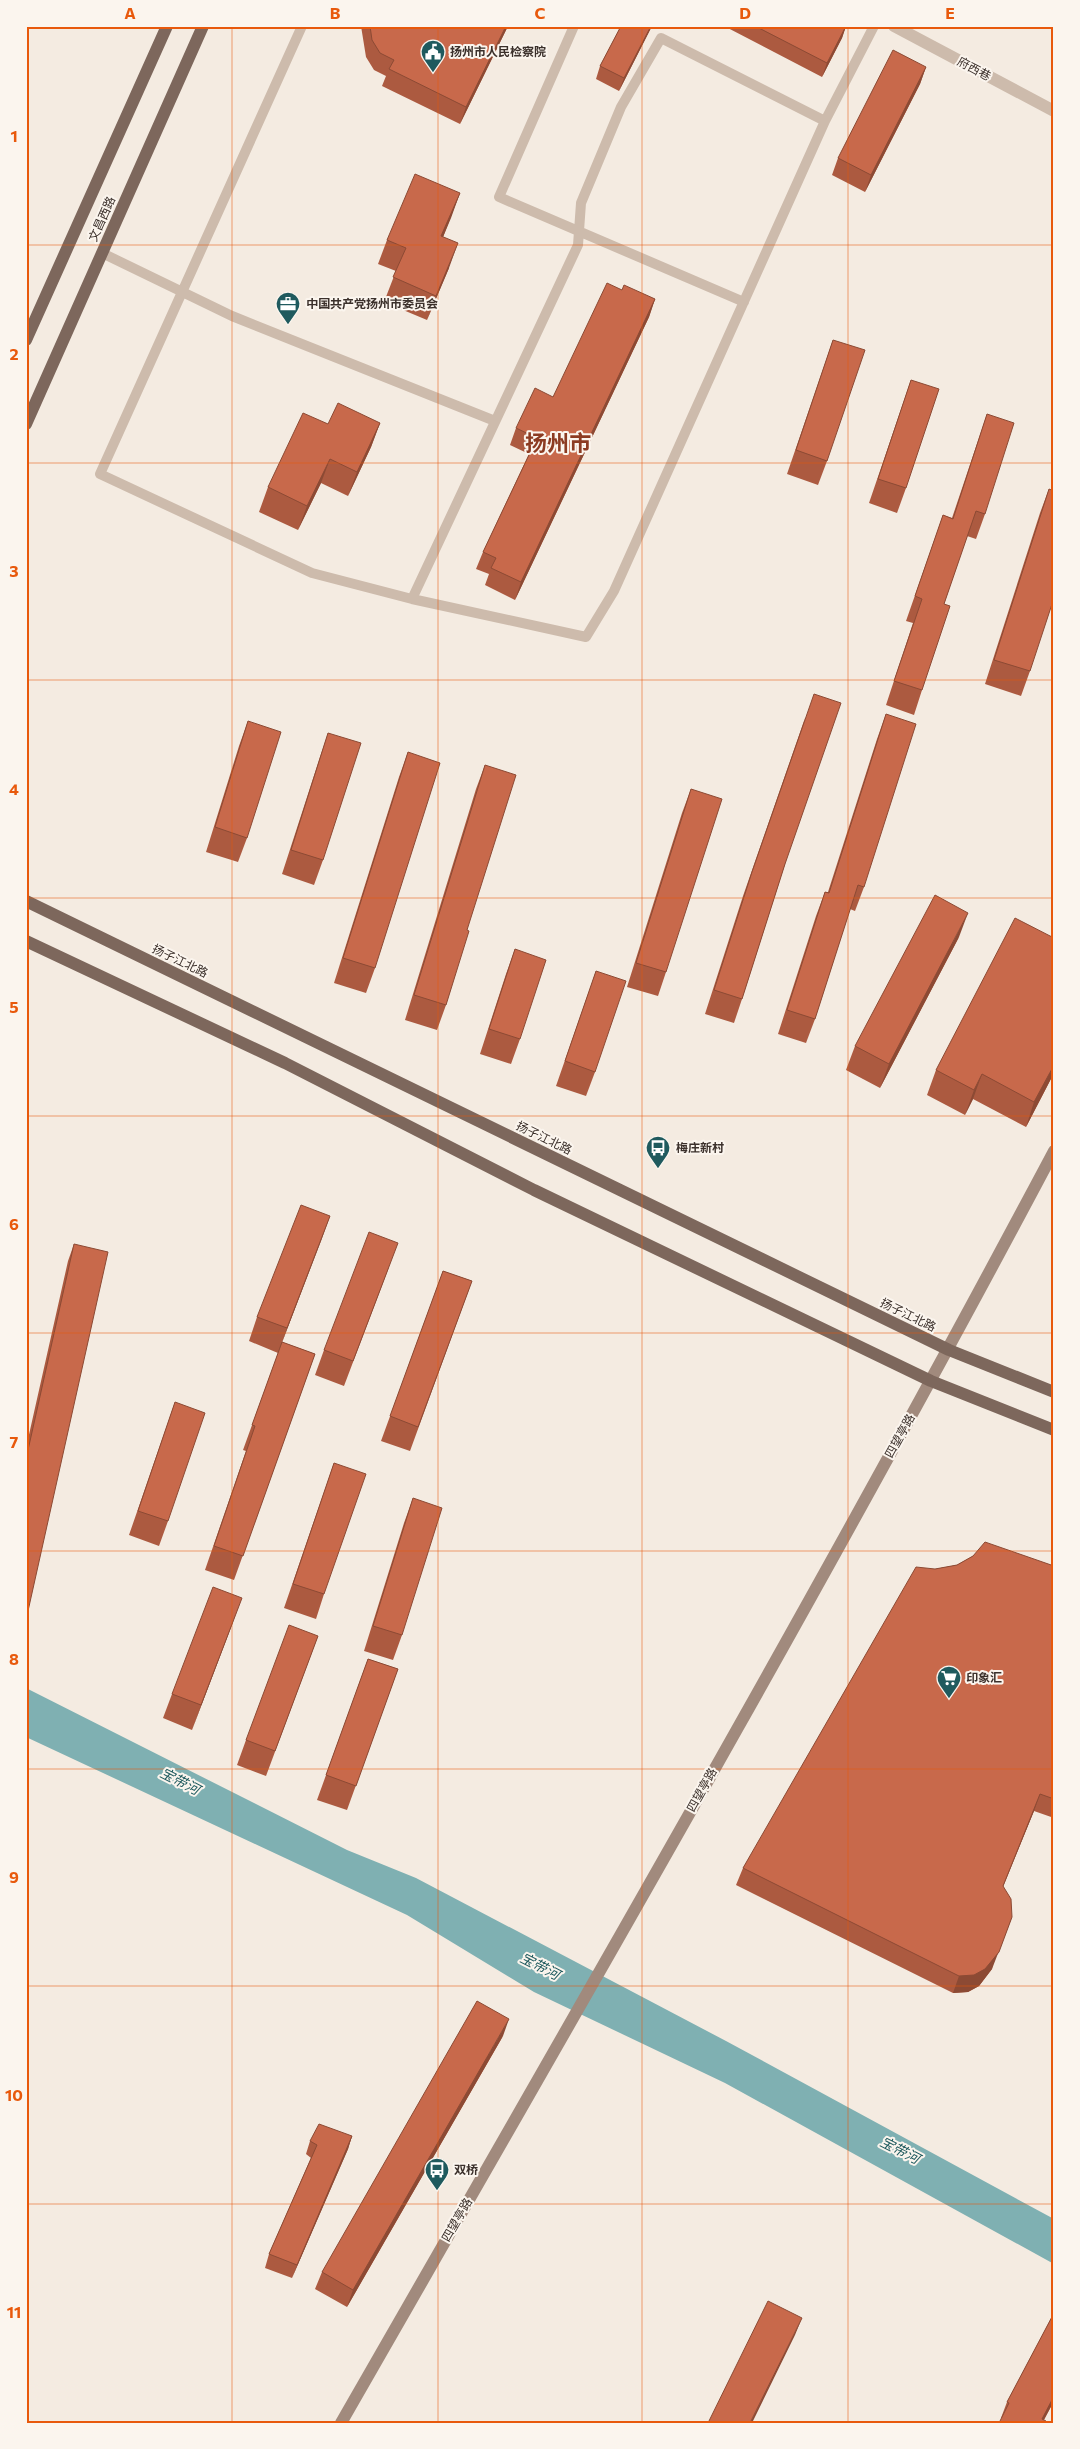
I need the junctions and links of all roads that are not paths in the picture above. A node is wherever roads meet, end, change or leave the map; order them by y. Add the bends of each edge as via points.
1 (167, 26) edge
2 (204, 26) edge
3 (302, 26) edge
4 (574, 26) edge
5 (874, 26) edge
6 (894, 26) edge
7 (1054, 111) edge
8 (825, 121) junction
9 (579, 230) junction
10 (102, 253) junction
11 (182, 292) junction
12 (744, 302) junction
13 (26, 340) edge
14 (495, 421) junction
15 (26, 424) edge
16 (412, 599) junction
17 (26, 901) edge
18 (26, 941) edge
19 (1054, 1151) edge
20 (949, 1350) junction
21 (931, 1381) junction
22 (1054, 1392) edge
23 (1054, 1430) edge
24 (341, 2423) edge

1 - 13 main road, 文昌西路
2 - 10 main road, 文昌西路
3 - 11 lane
4 - 9 lane via 499,197
5 - 8 lane
6 - 7 street, 府西巷
8 - 9 lane via 662,38 621,107 581,203
8 - 12 lane
9 - 12 lane
9 - 14 lane via 578,245
10 - 11 lane
10 - 15 main road, 文昌西路
11 - 14 lane via 232,316
11 - 16 lane via 100,474 312,573
12 - 16 lane via 614,591 586,637
14 - 16 lane
17 - 20 main road, 扬子江北路
18 - 21 main road via 285,1063 534,1190
19 - 20 street, 四望亭路
20 - 21 street, 四望亭路
20 - 22 main road, 扬子江北路
21 - 23 main road
21 - 24 street, 四望亭路 via 605,1964

